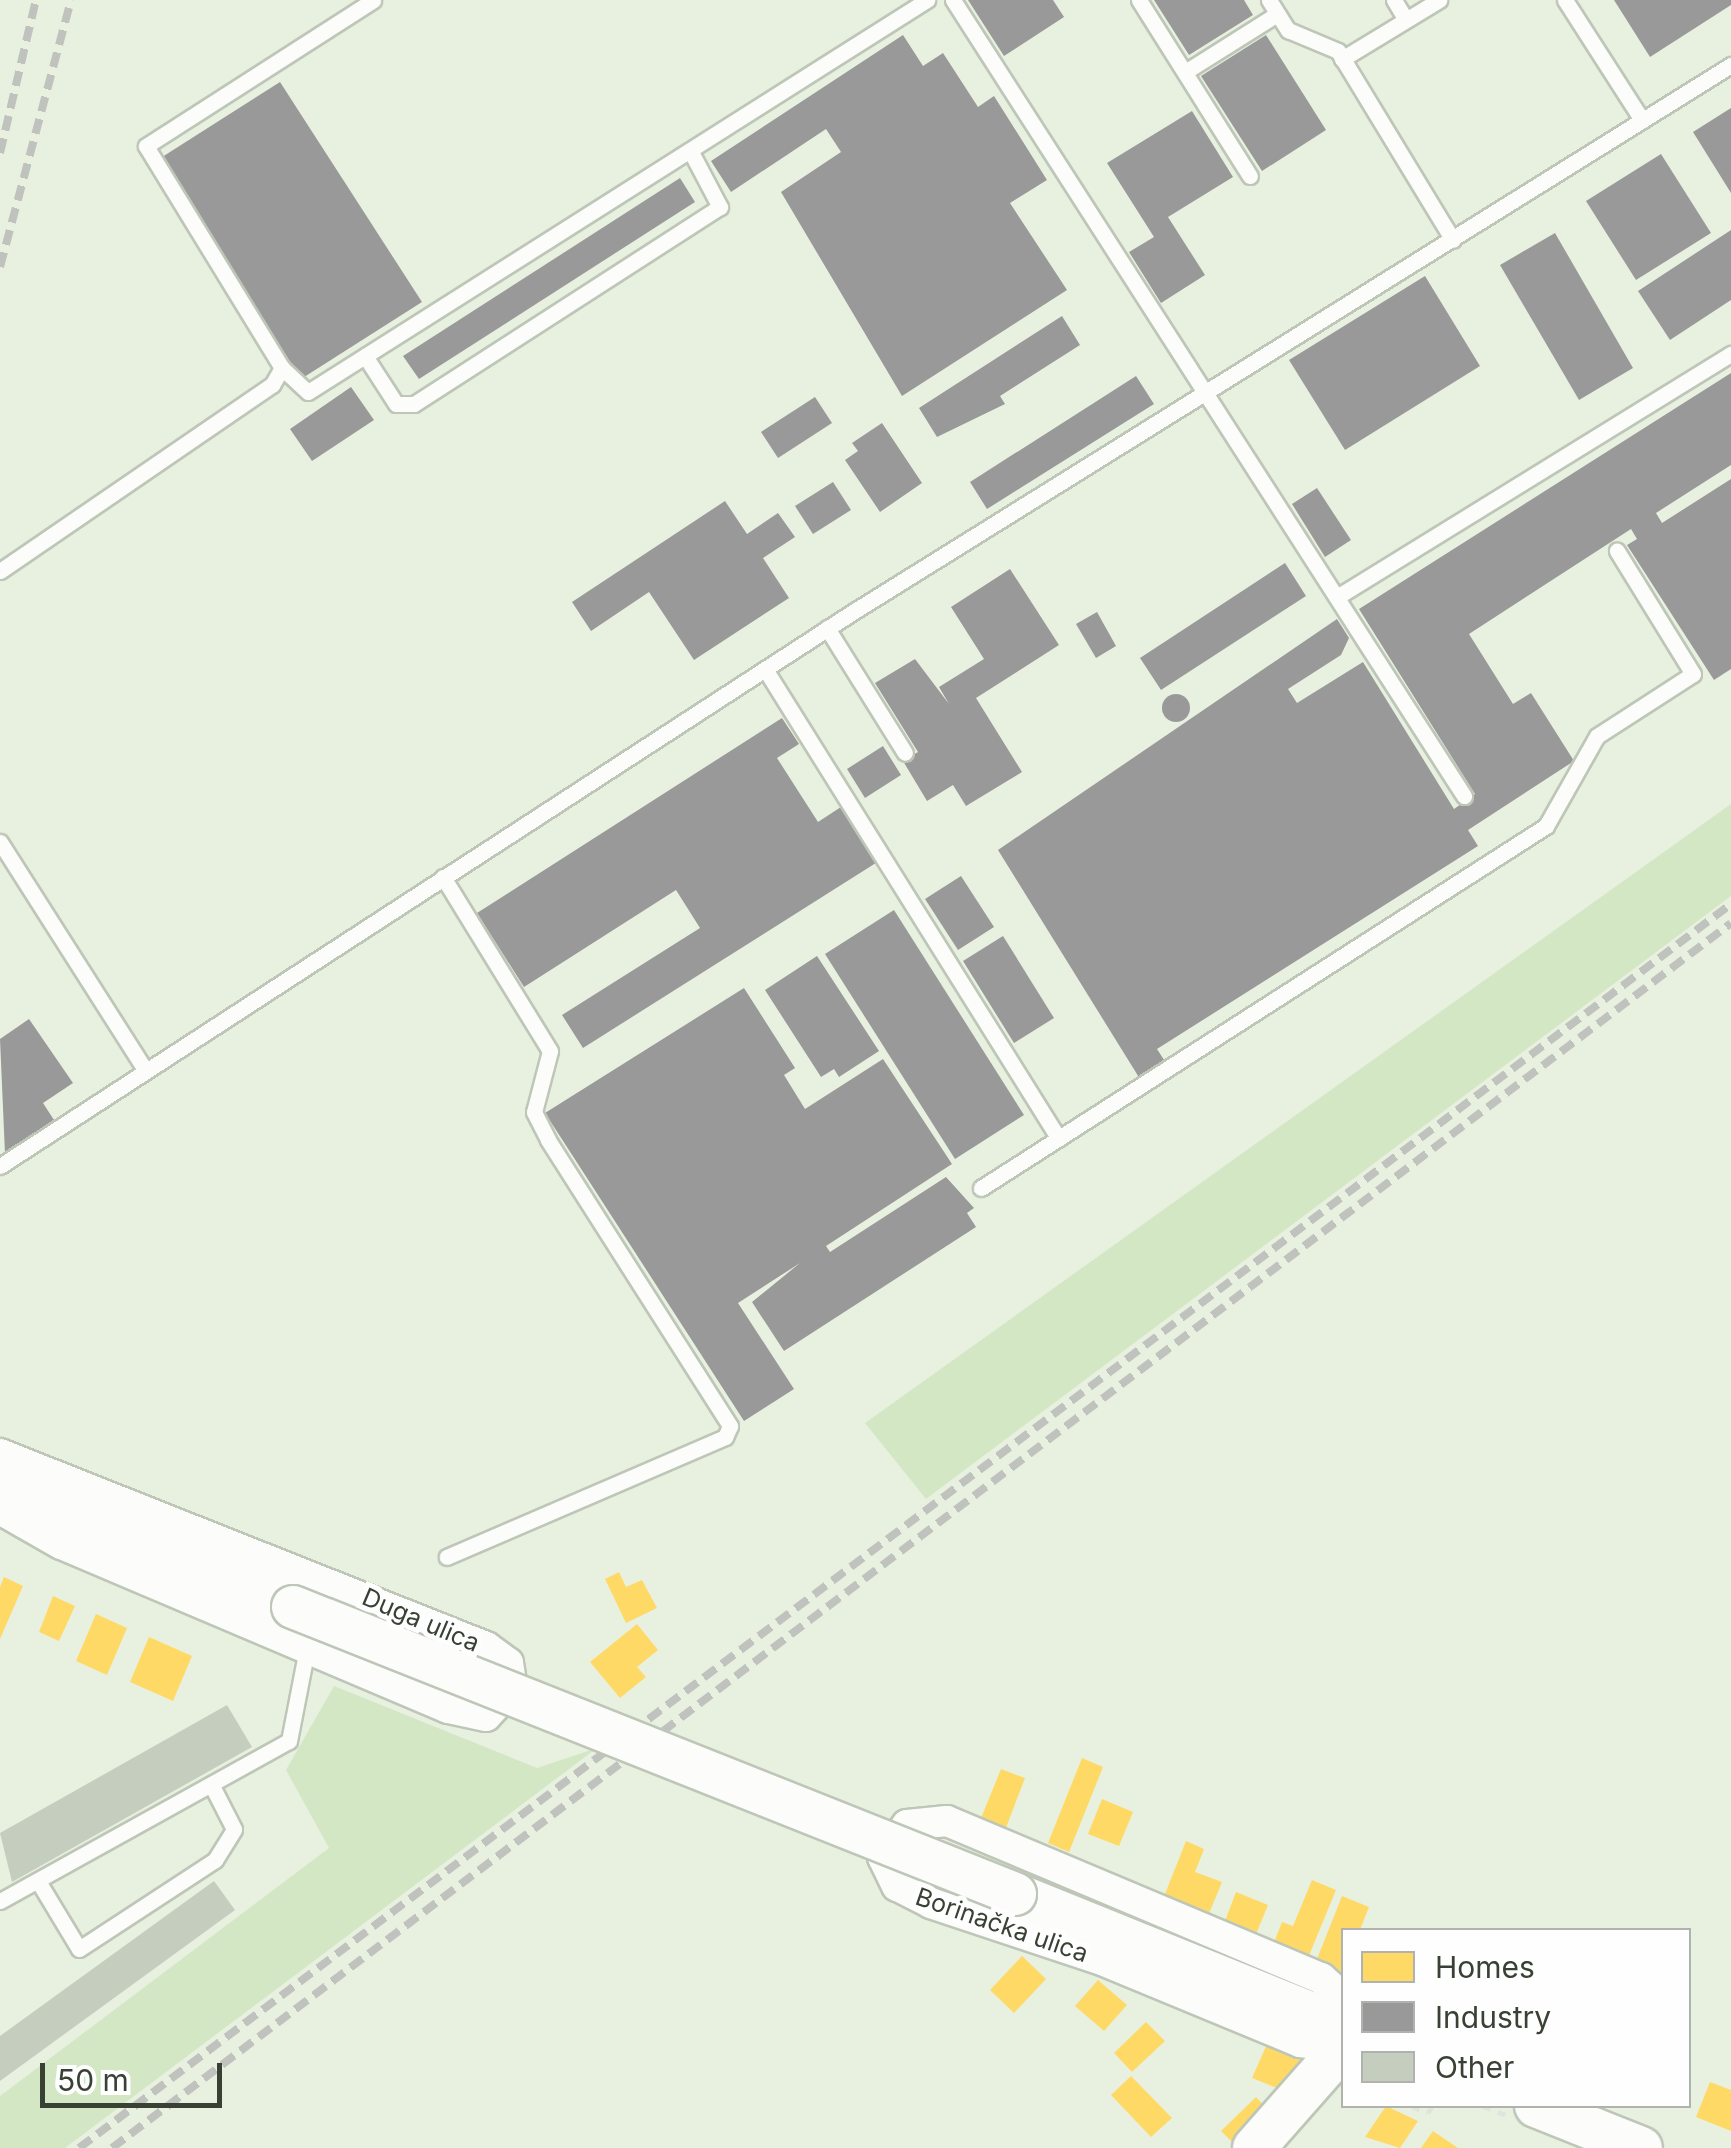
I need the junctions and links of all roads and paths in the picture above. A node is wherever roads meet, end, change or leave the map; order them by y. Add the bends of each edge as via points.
1 (373, 0) edge
2 (927, 0) edge
3 (953, 0) edge
4 (1139, 0) edge
5 (1394, 0) edge
6 (1439, 0) edge
7 (1564, 0) edge
8 (1273, 7) edge
9 (1406, 20) junction
10 (1342, 59) junction
11 (1731, 65) edge
12 (1184, 72) junction
13 (1642, 120) junction
14 (690, 150) junction
15 (1250, 176) dead end
16 (1453, 240) junction
17 (1731, 354) edge
18 (365, 356) junction
19 (282, 368) junction
20 (1208, 394) junction
21 (1616, 551) dead end
22 (0, 571) edge
23 (1338, 597) junction
24 (828, 628) junction
25 (765, 669) junction
26 (906, 753) dead end
27 (1464, 796) dead end
28 (0, 842) edge
29 (443, 878) junction
30 (145, 1070) junction
31 (1059, 1139) junction
32 (0, 1166) edge
33 (981, 1188) dead end
34 (0, 1454) edge
35 (0, 1487) edge
36 (0, 1508) edge
37 (447, 1557) dead end
38 (307, 1648) junction
39 (212, 1786) junction
40 (38, 1880) junction
41 (0, 1901) edge
42 (1341, 1996) edge
43 (1341, 2026) edge
44 (1341, 2046) edge
45 (1341, 2048) edge
46 (1541, 2108) edge
47 (1254, 2148) edge
48 (1641, 2148) edge

1 - 19 lane via 146,146
2 - 14 lane
3 - 20 lane
4 - 12 lane
5 - 9 lane
6 - 9 lane
7 - 13 lane
8 - 10 lane via 1288,30
8 - 12 lane
9 - 10 lane
10 - 16 lane
11 - 13 lane
12 - 15 lane
13 - 16 lane
14 - 18 lane
14 - 18 lane via 720,207 414,404 396,404
16 - 20 lane
17 - 23 lane
18 - 19 lane via 301,394
19 - 22 lane via 272,385
20 - 23 lane
20 - 24 lane
21 - 31 lane via 1694,674 1597,736 1529,842
23 - 27 lane
24 - 25 lane
24 - 26 lane
25 - 29 lane
25 - 31 lane
28 - 30 lane
29 - 30 lane
29 - 37 lane via 550,1051 534,1112 548,1140 730,1426 725,1438
30 - 32 lane
31 - 33 lane
34 - 38 street, Duga ulica via 486,1647 508,1664 512,1688 498,1708 472,1716
35 - 43 street, Borinačka ulica, bridge
36 - 38 street, Duga ulica via 61,1544
38 - 39 lane via 289,1741
39 - 40 lane
39 - 40 lane via 234,1829 216,1860 79,1948
40 - 41 lane
42 - 44 street, Borinačka ulica via 1321,1978 947,1821 908,1825 883,1857 897,1886 930,1903 1102,1960 1300,2042
45 - 47 street
46 - 48 street

